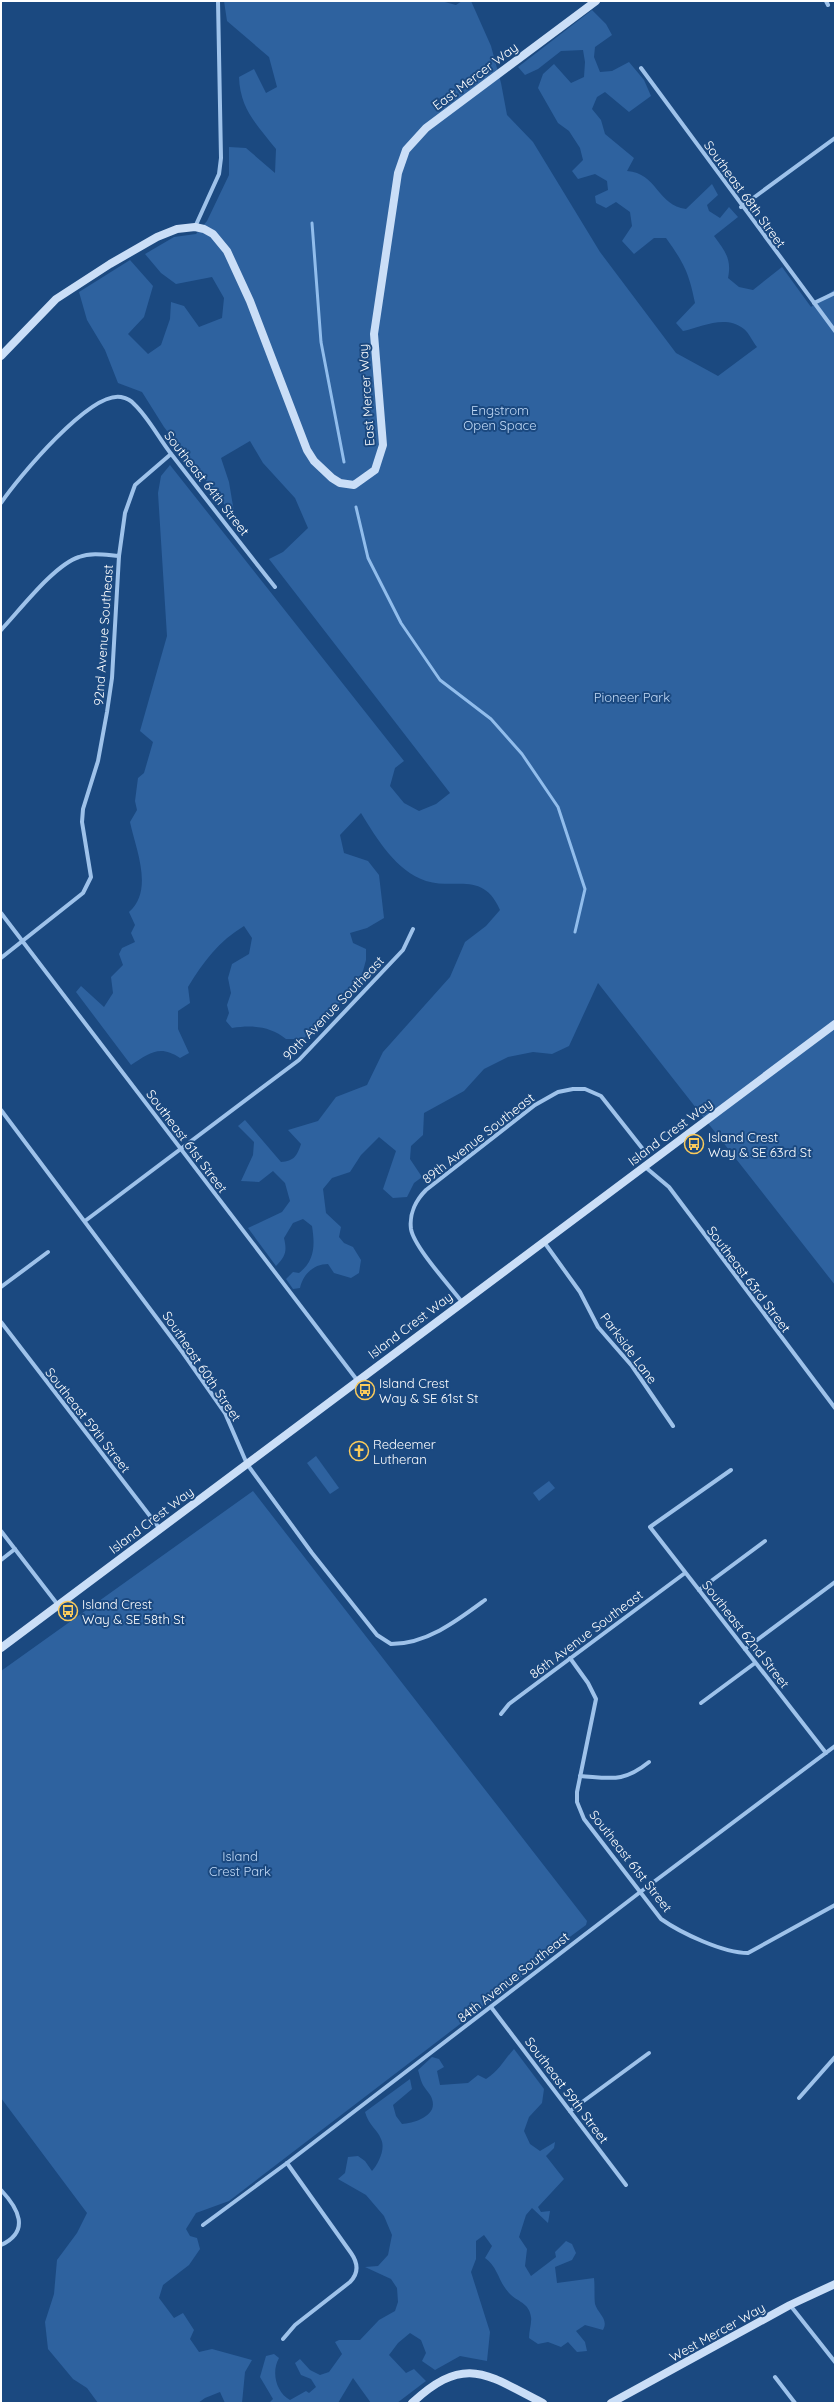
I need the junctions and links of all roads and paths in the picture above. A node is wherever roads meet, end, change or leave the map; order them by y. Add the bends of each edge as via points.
1 (218, 1) edge
2 (595, 1) edge
3 (641, 68) dead end
4 (835, 138) edge
5 (741, 207) junction
6 (195, 227) junction
7 (835, 293) edge
8 (814, 302) junction
9 (835, 331) edge
10 (1, 356) edge
11 (171, 454) junction
12 (1, 502) edge
13 (119, 556) junction
14 (275, 587) dead end
15 (1, 630) edge
16 (1, 913) edge
17 (413, 929) dead end
18 (22, 942) junction
19 (1, 958) edge
20 (835, 1024) edge
21 (1, 1110) edge
22 (642, 1148) dead end
23 (181, 1150) junction
24 (644, 1166) junction
25 (85, 1221) junction
26 (543, 1242) junction
27 (48, 1252) dead end
28 (1, 1287) edge
29 (462, 1302) junction
30 (1, 1322) edge
31 (357, 1380) junction
32 (835, 1408) edge
33 (673, 1426) dead end
34 (247, 1464) junction
35 (731, 1470) dead end
36 (160, 1529) junction
37 (1, 1531) edge
38 (766, 1541) dead end
39 (15, 1549) junction
40 (1, 1560) edge
41 (685, 1573) junction
42 (835, 1582) edge
43 (699, 1590) junction
44 (485, 1600) dead end
45 (58, 1605) junction
46 (1, 1648) edge
47 (744, 1649) junction
48 (570, 1658) junction
49 (755, 1663) junction
50 (701, 1704) dead end
51 (501, 1714) dead end
52 (835, 1746) edge
53 (826, 1753) junction
54 (649, 1762) dead end
55 (580, 1776) junction
56 (639, 1893) junction
57 (835, 1904) edge
58 (491, 2007) junction
59 (649, 2053) dead end
60 (835, 2057) edge
61 (799, 2098) dead end
62 (570, 2111) junction
63 (287, 2163) junction
64 (626, 2185) dead end
65 (1, 2190) edge
66 (204, 2225) dead end
67 (1, 2245) edge
68 (835, 2284) edge
69 (790, 2305) junction
70 (283, 2339) dead end
71 (835, 2362) edge
72 (775, 2377) dead end
73 (618, 2402) edge
74 (412, 2403) edge
75 (543, 2403) edge
76 (795, 2403) edge

1 - 6 street via 221,158 218,174
2 - 6 street, East Mercer Way via 442,115 411,142 406,150 398,173 374,334 383,445 375,470 362,481 354,485 340,483 314,461 301,438 250,301 227,251 213,234
3 - 5 street, Southeast 68th Street
4 - 5 street
5 - 8 street, Southeast 68th Street
6 - 10 street via 177,229 157,237 69,289 48,306
7 - 8 street
8 - 9 street, Southeast 68th Street
11 - 12 street, Southeast 64th Street via 134,403 120,396 98,402 43,451
11 - 13 street, 92nd Avenue Southeast via 135,486 126,513
11 - 14 street, Southeast 64th Street
13 - 15 street via 93,554 72,560 52,575
13 - 18 street, 92nd Avenue Southeast via 112,678 98,761 83,809 82,822 91,877 83,893
16 - 18 street, Southeast 61st Street
17 - 23 street, 90th Avenue Southeast via 403,950 299,1060
18 - 19 street, 92nd Avenue Southeast
18 - 23 street, Southeast 61st Street
20 - 24 street, Island Crest Way
21 - 25 street, Southeast 60th Street
22 - 29 street, 89th Avenue Southeast via 601,1096 591,1091 573,1089 558,1092 535,1105 426,1190 415,1205 411,1229 417,1243
23 - 25 street, 90th Avenue Southeast
23 - 31 street, Southeast 61st Street
24 - 26 street, Island Crest Way
24 - 32 street, Southeast 63rd Street via 669,1187
25 - 34 street, Southeast 60th Street via 225,1413
26 - 29 street, Island Crest Way
26 - 33 street, Parkside Lane via 580,1292 598,1327 632,1366
27 - 28 street
29 - 31 street, Island Crest Way
30 - 36 street, Southeast 59th Street
31 - 34 street, Island Crest Way
34 - 36 street, Island Crest Way
34 - 44 street, Southeast 60th Street via 367,1624 385,1642 397,1644 435,1633
35 - 41 street, Southeast 62nd Street via 650,1528
36 - 45 street, Island Crest Way
37 - 39 street
38 - 43 street
39 - 40 street
39 - 45 street
41 - 43 street, Southeast 62nd Street
41 - 48 street, 86th Avenue Southeast
42 - 47 street
43 - 47 street, Southeast 62nd Street
45 - 46 street, Island Crest Way
47 - 49 street, Southeast 62nd Street
48 - 51 street, 86th Avenue Southeast via 509,1704
48 - 55 street, Southeast 61st Street via 596,1699
49 - 50 street
49 - 53 street, Southeast 62nd Street
52 - 53 street, 84th Avenue Southeast
53 - 56 street, 84th Avenue Southeast
54 - 55 street via 635,1773 621,1778
55 - 56 street, Southeast 61st Street via 577,1802 584,1819
56 - 57 street, Southeast 61st Street via 652,1910 669,1925 742,1953 756,1950
56 - 58 street, 84th Avenue Southeast
58 - 62 street, Southeast 59th Street
58 - 63 street, 84th Avenue Southeast
59 - 62 street
60 - 61 street
62 - 64 street, Southeast 59th Street
63 - 66 street, 84th Avenue Southeast
63 - 70 street via 351,2253 357,2266 356,2276 350,2282 295,2325
65 - 67 street via 15,2205 19,2224 13,2238
68 - 69 street, West Mercer Way
69 - 71 street
69 - 73 street, West Mercer Way
72 - 76 street
74 - 75 street via 447,2378 474,2372 487,2374

